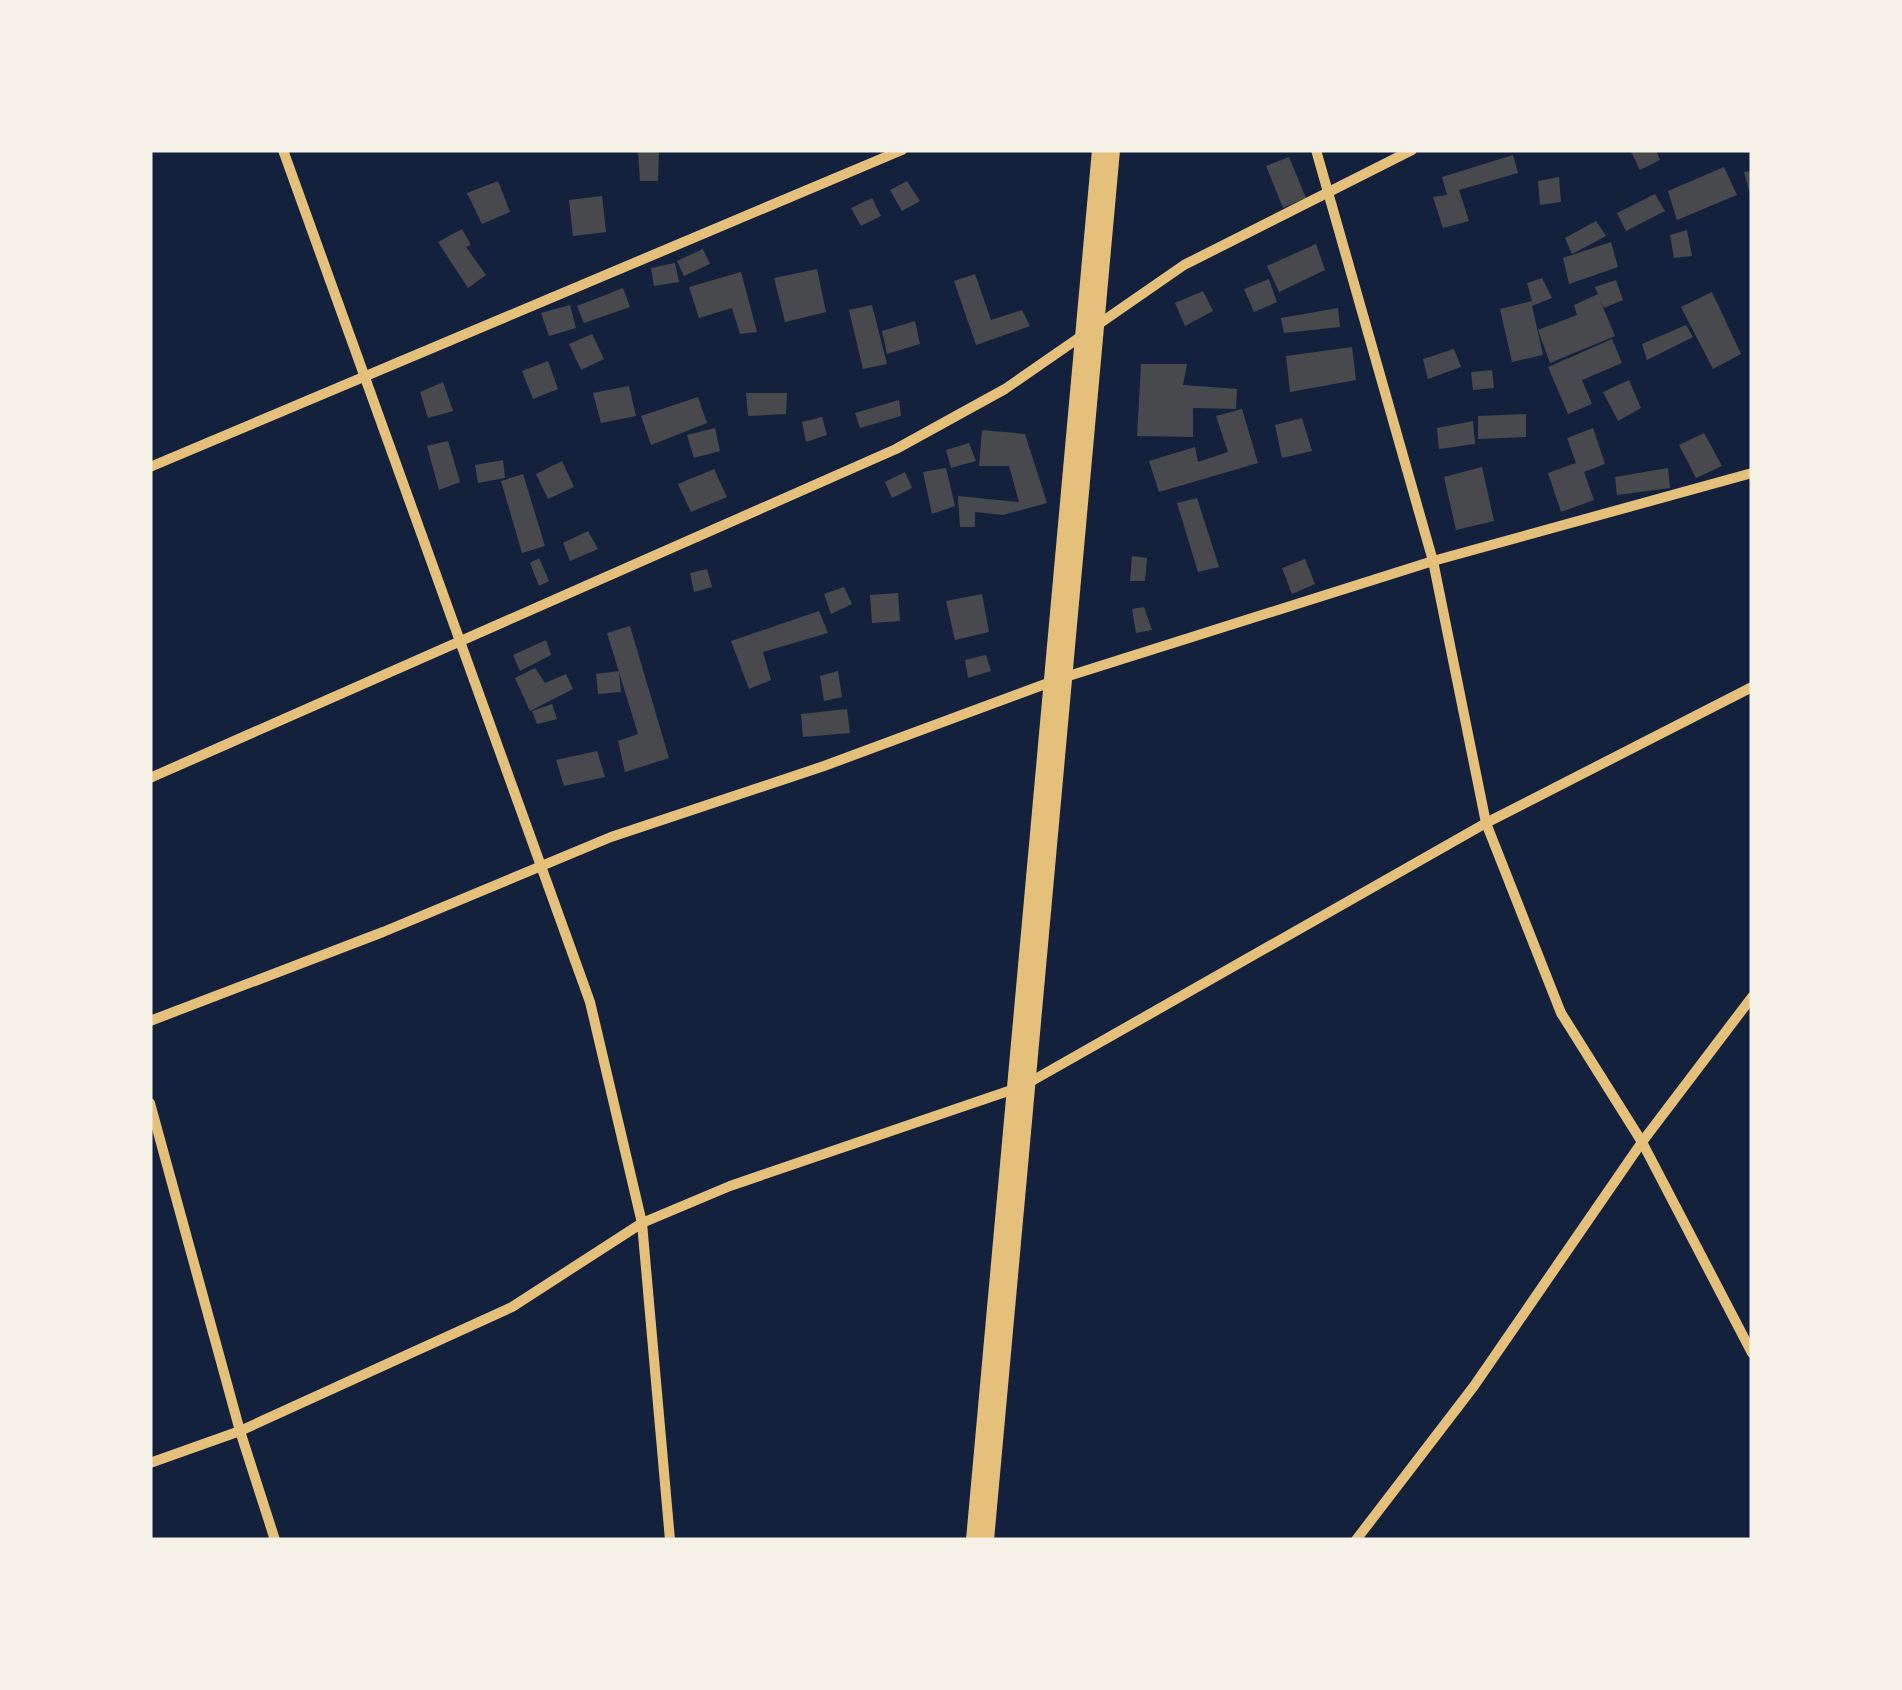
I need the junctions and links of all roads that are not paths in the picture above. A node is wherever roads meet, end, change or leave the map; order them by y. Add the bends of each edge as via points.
1 (283, 150) edge
2 (902, 150) edge
3 (1106, 150) edge
4 (1316, 150) edge
5 (1412, 150) edge
6 (1330, 191) junction
7 (1091, 332) junction
8 (365, 372) junction
9 (150, 467) edge
10 (1752, 473) edge
11 (1434, 560) junction
12 (462, 638) junction
13 (1059, 678) junction
14 (1752, 687) edge
15 (150, 778) edge
16 (1486, 824) junction
17 (543, 866) junction
18 (1752, 997) edge
19 (150, 1021) edge
20 (1023, 1086) junction
21 (150, 1103) edge
22 (1642, 1142) junction
23 (642, 1223) junction
24 (1752, 1353) edge
25 (240, 1430) junction
26 (150, 1463) edge
27 (275, 1540) edge
28 (670, 1540) edge
29 (980, 1540) edge
30 (1356, 1540) edge

1 - 8 street
2 - 8 street
3 - 7 highway
4 - 6 street
5 - 6 street
6 - 7 street via 1184,265
6 - 11 street
7 - 12 street via 1005,389 896,448
7 - 13 highway
8 - 9 street
8 - 12 street
10 - 11 street
11 - 13 street
11 - 16 street
12 - 15 street
12 - 17 street
13 - 17 street
13 - 20 highway
14 - 16 street
16 - 20 street
16 - 22 street via 1561,1013
17 - 19 street
17 - 23 street via 590,1002
18 - 22 street
20 - 23 street via 730,1186
20 - 29 highway
21 - 25 street
22 - 24 street
22 - 30 street via 1474,1386
23 - 25 street via 512,1308
23 - 28 street
25 - 26 street
25 - 27 street

